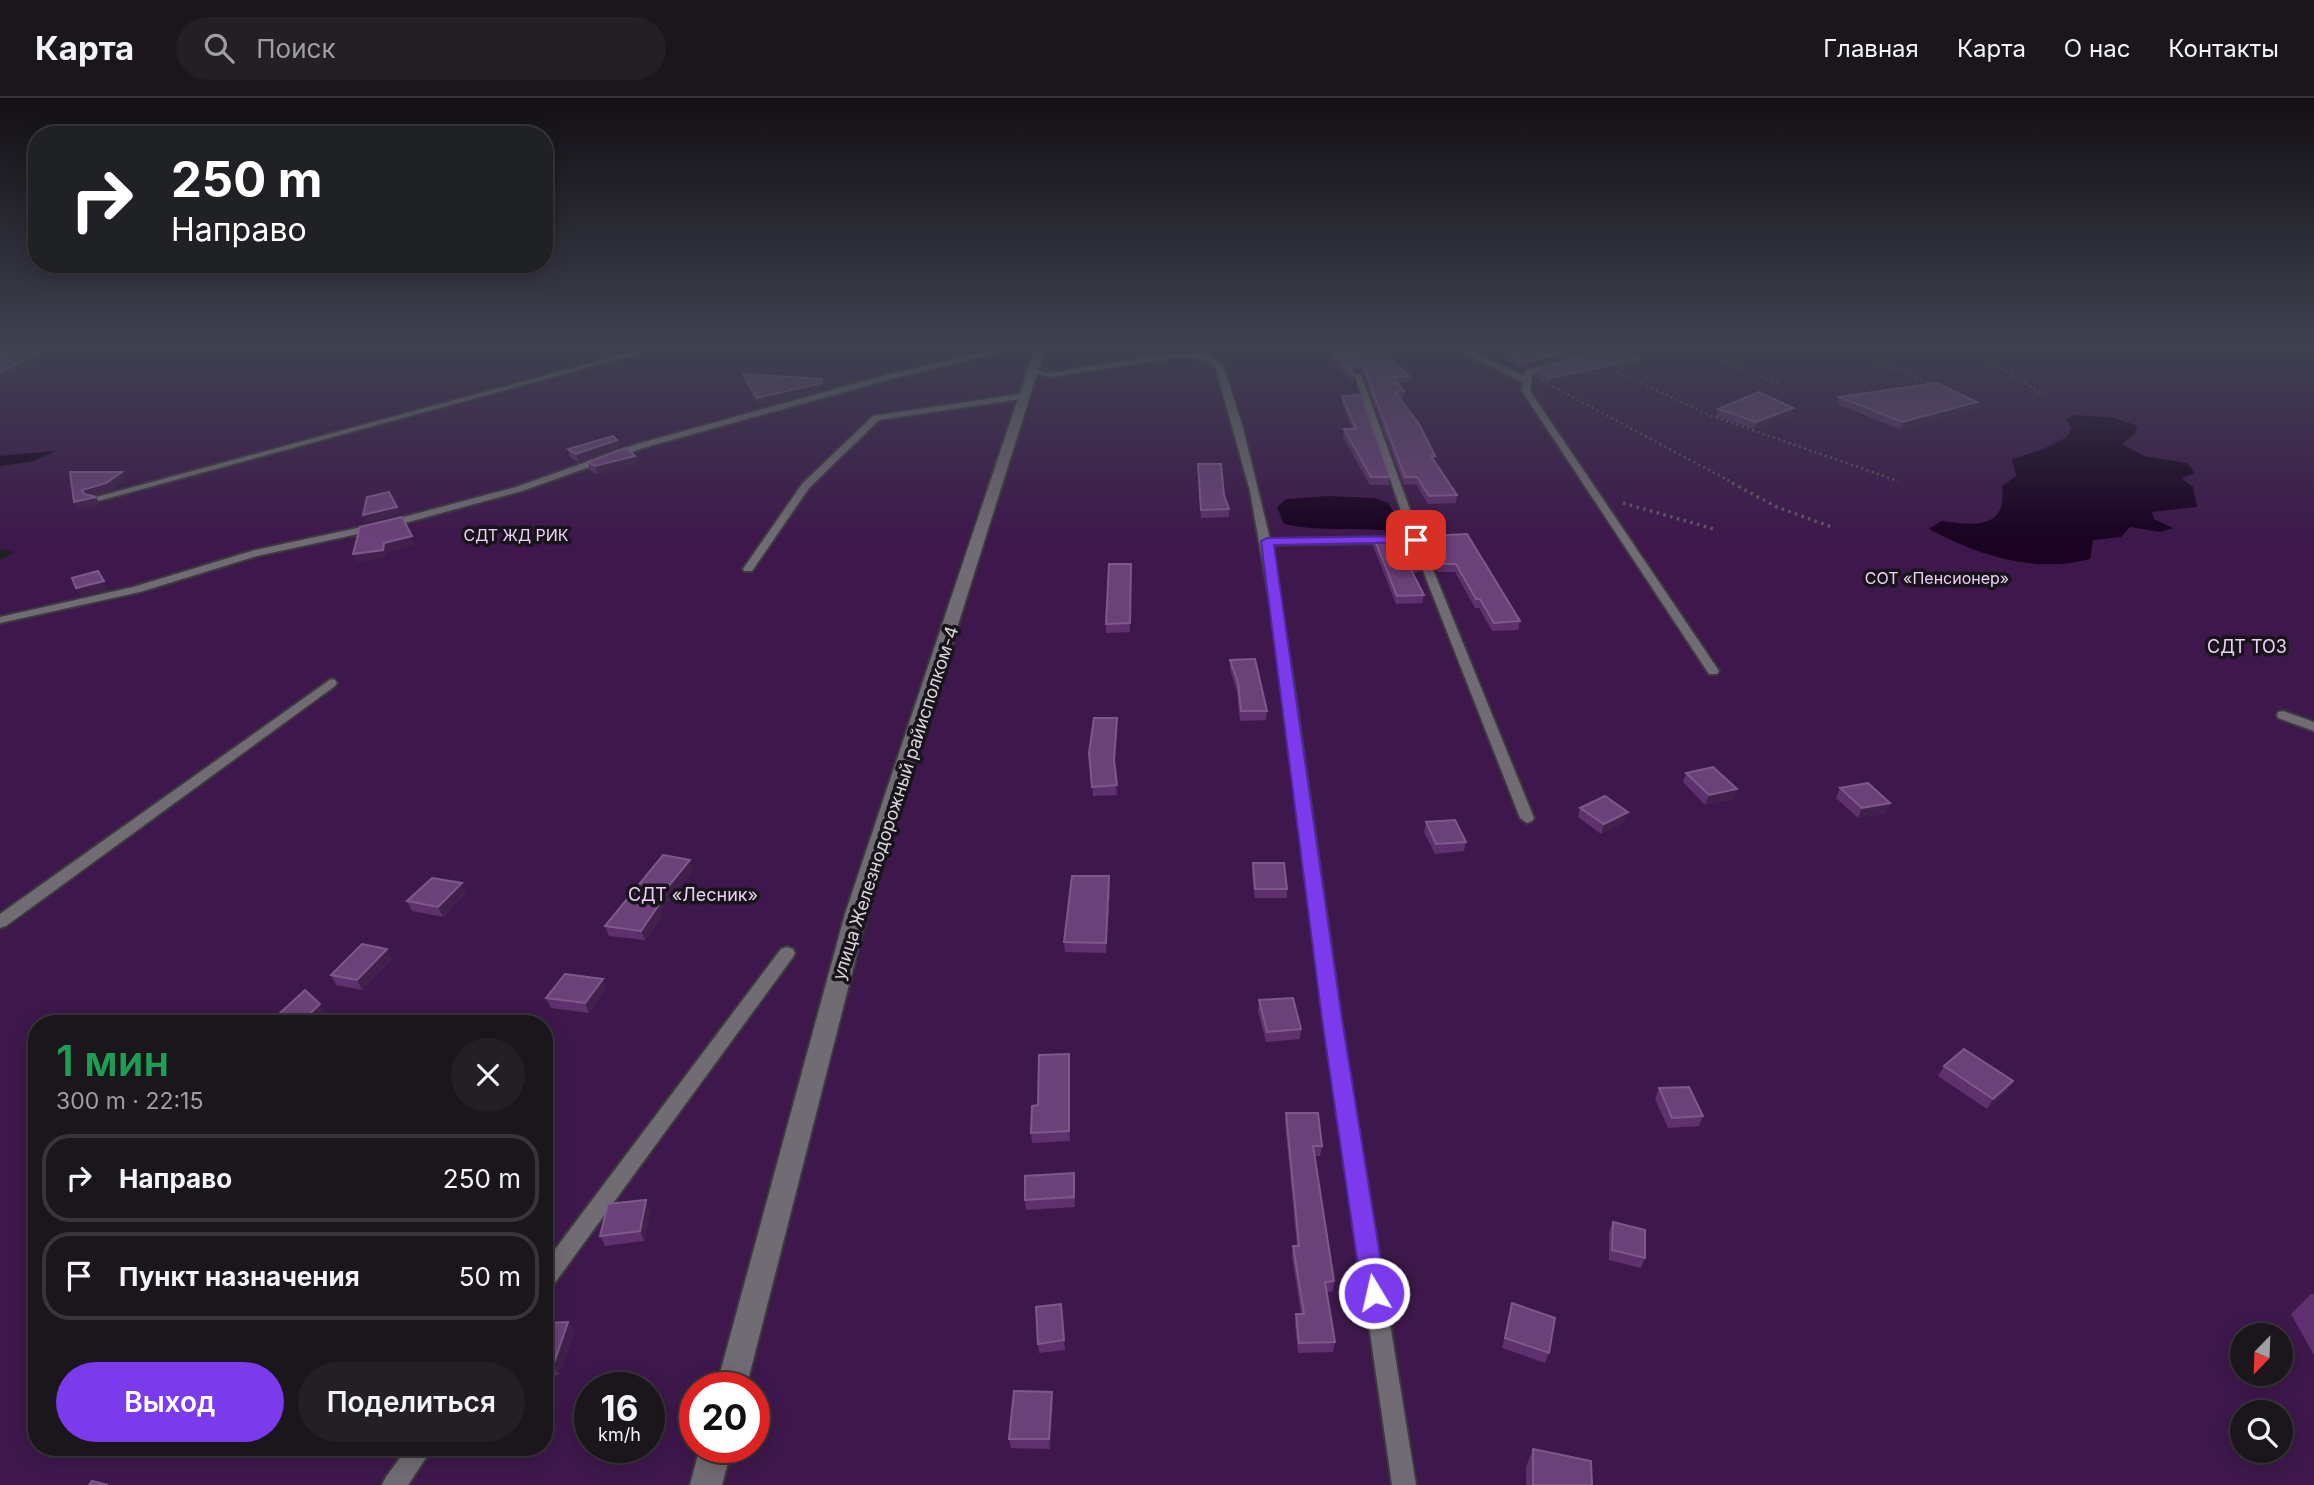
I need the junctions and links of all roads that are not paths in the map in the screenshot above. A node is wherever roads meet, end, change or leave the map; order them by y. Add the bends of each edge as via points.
1 (426, 410) edge
2 (771, 410) edge
3 (932, 410) edge
4 (1021, 410) edge
5 (1235, 410) edge
6 (1369, 410) edge
7 (1538, 410) edge
8 (94, 499) edge
9 (1416, 540) junction
10 (1267, 541) junction
11 (748, 569) dead end
12 (0, 620) edge
13 (1713, 671) dead end
14 (331, 683) dead end
15 (2283, 715) dead end
16 (2314, 727) edge
17 (1527, 818) dead end
18 (0, 922) edge
19 (787, 953) dead end
20 (553, 1269) edge
21 (735, 1372) edge
22 (415, 1456) edge
23 (712, 1463) edge
24 (394, 1485) edge
25 (706, 1485) edge
26 (1404, 1485) edge

1 - 8 lane
2 - 12 lane via 386,526 255,553 136,590
3 - 11 lane via 876,418 805,486
4 - 21 street, улица Железнодорожный райисполком-4 via 856,914
5 - 10 lane
6 - 9 lane
7 - 13 lane
9 - 10 lane
9 - 17 lane
10 - 26 lane via 1332,1019
14 - 18 lane
15 - 16 lane
19 - 20 lane
22 - 24 lane
23 - 25 street

